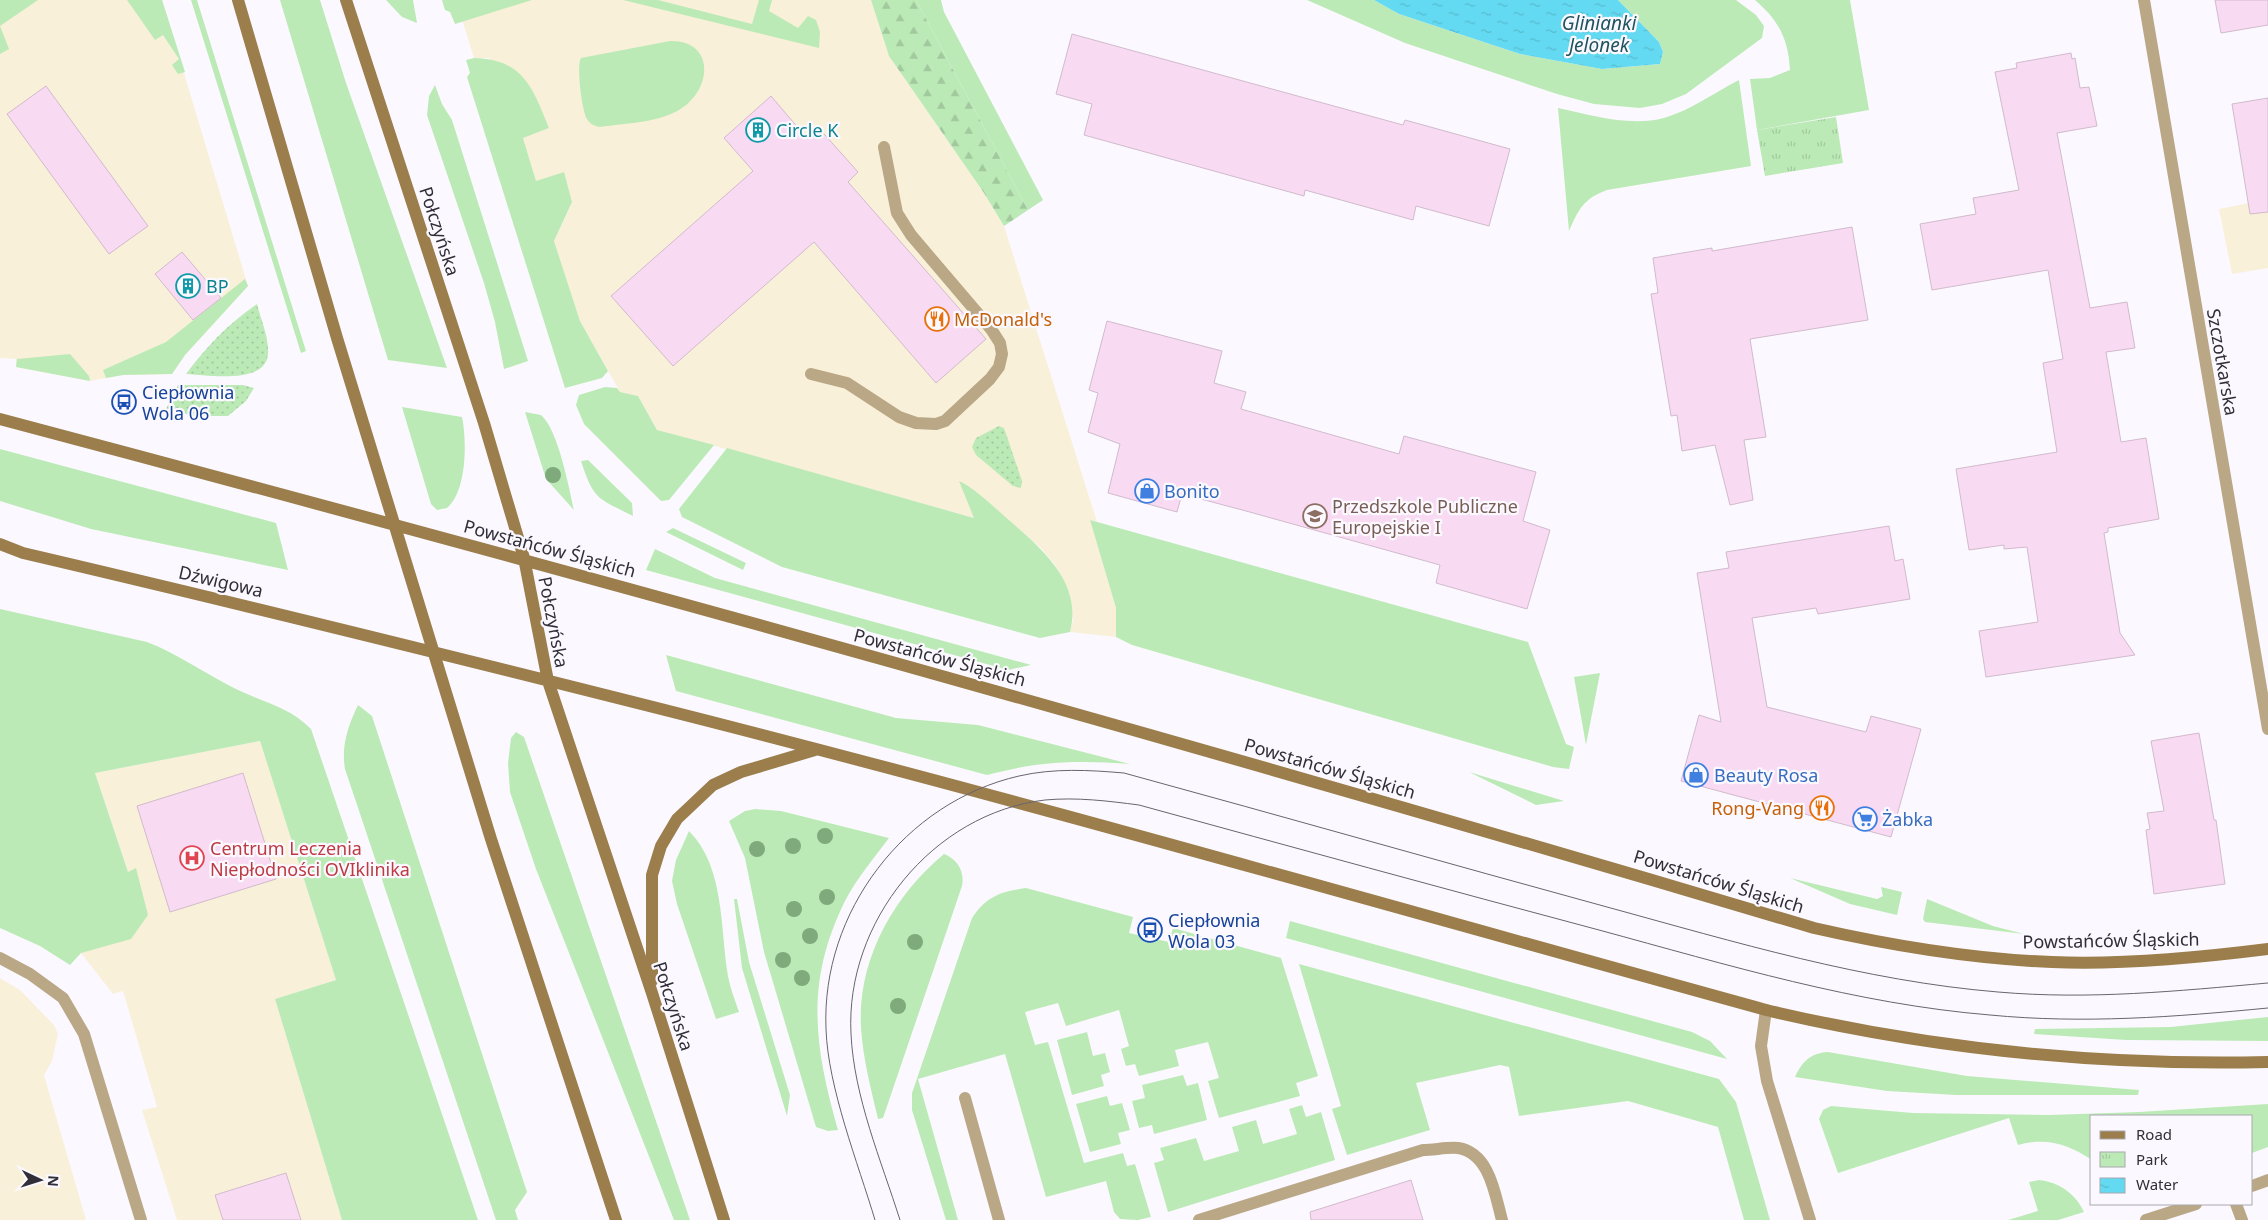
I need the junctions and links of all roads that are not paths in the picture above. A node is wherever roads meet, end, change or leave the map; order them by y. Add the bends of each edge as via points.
1 (238, 0) edge
2 (346, 0) edge
3 (2144, 0) edge
4 (884, 147) dead end
5 (811, 374) dead end
6 (0, 418) edge
7 (394, 524) junction
8 (0, 544) edge
9 (524, 558) junction
10 (433, 652) junction
11 (548, 681) junction
12 (2268, 729) edge
13 (815, 750) junction
14 (2268, 949) edge
15 (0, 958) edge
16 (652, 993) junction
17 (1766, 1010) junction
18 (2268, 1062) edge
19 (965, 1098) dead end
20 (2268, 1180) edge
21 (2253, 1186) edge
22 (2193, 1205) edge
23 (2236, 1205) edge
24 (141, 1220) edge
25 (616, 1220) edge
26 (724, 1220) edge
27 (999, 1220) edge
28 (1199, 1220) edge
29 (1502, 1220) edge
30 (1810, 1220) edge
31 (2146, 1220) edge
32 (2242, 1220) edge

1 - 7 main road
2 - 9 main road, Połczyńska via 479,408
3 - 12 street, Szczotkarska
4 - 5 street via 897,213 911,235 1000,343 999,367 990,380 945,421 936,424 916,423 899,417 847,383
6 - 7 main road
7 - 9 main road, Powstańców Śląskich
7 - 10 main road
8 - 10 main road, Dźwigowa via 22,553
9 - 11 main road, Połczyńska
9 - 14 main road, Powstańców Śląskich via 1081,714 1824,930 1920,950 2052,962 2209,956
10 - 11 main road
10 - 25 main road
11 - 13 main road
11 - 16 main road, Połczyńska
13 - 16 main road via 741,772 713,785 677,819 661,846 652,875
13 - 17 main road
15 - 24 street via 30,974 63,998 84,1034
16 - 26 main road, Połczyńska
17 - 18 main road via 1898,1038 2029,1054 2162,1062
17 - 30 street via 1760,1046 1767,1081
19 - 27 street
20 - 21 street
22 - 31 street
23 - 32 street
28 - 29 street via 1423,1150 1459,1148 1482,1163 1489,1175

